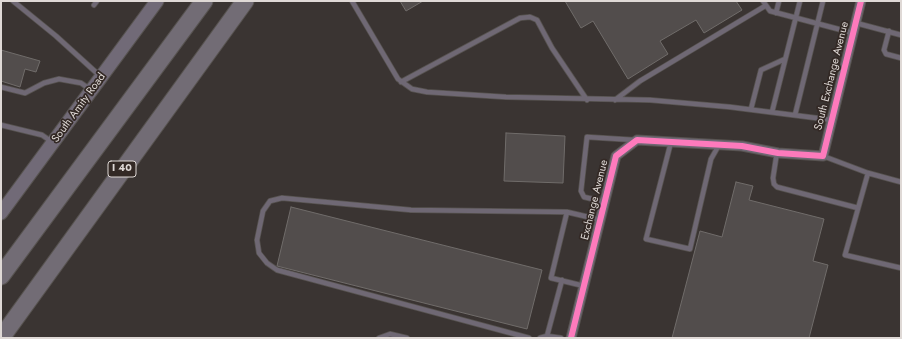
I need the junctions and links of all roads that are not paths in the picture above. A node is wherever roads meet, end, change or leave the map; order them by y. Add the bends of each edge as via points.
1 (12, 1) edge
2 (157, 1) edge
3 (204, 1) edge
4 (245, 1) edge
5 (352, 1) edge
6 (779, 1) edge
7 (800, 1) edge
8 (823, 1) edge
9 (861, 1) edge
10 (764, 3) edge
11 (776, 13) junction
12 (796, 18) junction
13 (856, 23) junction
14 (817, 24) junction
15 (889, 31) junction
16 (853, 33) junction
17 (901, 35) edge
18 (901, 58) edge
19 (785, 59) junction
20 (102, 78) junction
21 (401, 82) junction
22 (1, 87) edge
23 (92, 91) junction
24 (587, 100) junction
25 (615, 100) junction
26 (751, 109) junction
27 (772, 112) junction
28 (794, 115) junction
29 (832, 120) junction
30 (1, 125) edge
31 (637, 140) junction
32 (671, 142) junction
33 (53, 143) junction
34 (719, 144) junction
35 (777, 152) junction
36 (823, 156) junction
37 (868, 172) junction
38 (901, 182) edge
39 (605, 202) junction
40 (858, 208) junction
41 (2, 209) edge
42 (567, 212) junction
43 (600, 220) junction
44 (901, 268) edge
45 (1, 276) edge
46 (562, 280) junction
47 (584, 286) junction
48 (547, 336) junction
49 (1, 338) edge
50 (379, 338) edge
51 (407, 338) edge
52 (529, 338) edge
53 (540, 338) edge
54 (561, 338) edge
55 (571, 338) edge

1 - 20 lane via 56,36
2 - 20 main road, South Amity Road
3 - 45 highway
4 - 49 highway, I 40
5 - 21 lane
6 - 11 lane
7 - 12 lane
8 - 14 lane
9 - 13 street, South Exchange Avenue
10 - 11 lane via 770,11
10 - 25 lane via 646,77
11 - 12 lane
12 - 14 lane
12 - 19 lane
13 - 15 lane
13 - 16 street, South Exchange Avenue
14 - 16 lane
14 - 28 lane
15 - 17 lane
15 - 18 lane via 884,50 886,54
16 - 29 street, South Exchange Avenue
19 - 26 lane via 761,70
19 - 27 lane
20 - 23 main road, South Amity Road
21 - 24 lane via 412,89 427,92
21 - 24 lane via 520,18 530,17 537,20 552,48
22 - 23 lane via 25,93 44,83 59,79 81,83
23 - 33 main road, South Amity Road
24 - 25 lane
25 - 26 lane via 650,100
26 - 27 lane
27 - 28 lane
28 - 29 lane
29 - 36 street, South Exchange Avenue
30 - 33 lane via 42,135
31 - 32 street
31 - 39 street, Exchange Avenue via 616,156
31 - 39 lane via 587,138 581,191 584,197
32 - 34 street
32 - 34 lane via 646,239 690,249 711,159
33 - 41 main road, South Amity Road
34 - 35 street
35 - 36 street
35 - 40 lane via 773,178 777,187
36 - 37 lane
37 - 38 lane
37 - 40 lane
39 - 43 street, Exchange Avenue
40 - 44 lane via 844,255
42 - 43 lane
42 - 46 lane via 551,278
42 - 52 lane via 411,210 282,198 270,201 263,211 257,240 259,253 277,270
43 - 47 street, Exchange Avenue
46 - 47 lane
46 - 48 lane
47 - 55 street, Exchange Avenue
48 - 53 lane
48 - 54 lane
50 - 51 lane via 390,334

